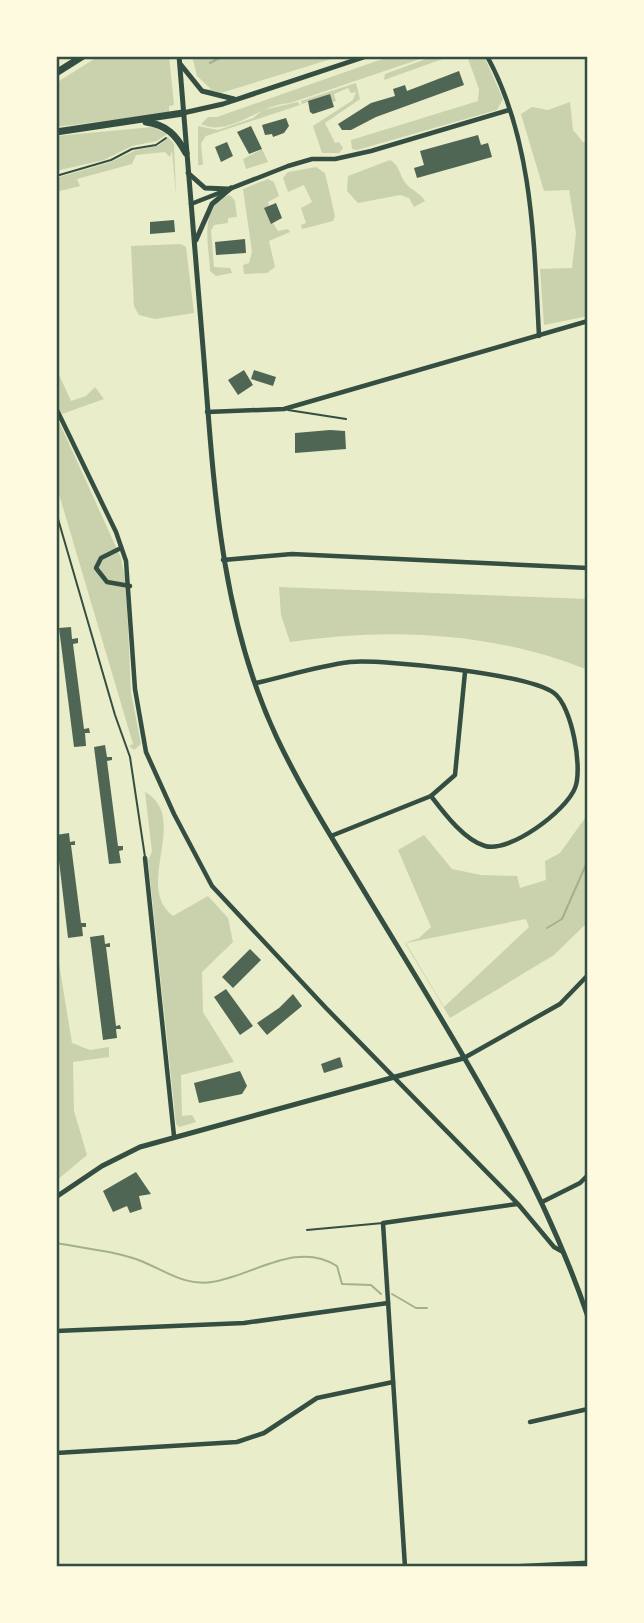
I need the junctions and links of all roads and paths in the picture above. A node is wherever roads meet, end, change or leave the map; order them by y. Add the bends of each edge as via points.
1 (83, 56) edge
2 (367, 56) edge
3 (487, 56) edge
4 (179, 59) edge
5 (56, 73) edge
6 (237, 99) junction
7 (509, 110) junction
8 (183, 113) junction
9 (135, 121) junction
10 (56, 132) edge
11 (169, 135) dead end
12 (186, 153) junction
13 (188, 173) junction
14 (56, 176) edge
15 (231, 188) junction
16 (191, 204) junction
17 (194, 243) junction
18 (588, 321) edge
19 (539, 336) junction
20 (56, 408) edge
21 (284, 409) junction
22 (207, 412) junction
23 (346, 419) dead end
24 (56, 512) edge
25 (121, 548) junction
26 (223, 560) junction
27 (588, 568) edge
28 (130, 586) junction
29 (465, 672) junction
30 (256, 683) junction
31 (431, 796) junction
32 (331, 836) junction
33 (145, 858) joint
34 (588, 975) edge
35 (464, 1058) junction
36 (396, 1079) junction
37 (174, 1136) junction
38 (588, 1175) edge
39 (56, 1197) edge
40 (542, 1202) junction
41 (518, 1204) junction
42 (383, 1223) junction
43 (307, 1230) dead end
44 (564, 1252) junction
45 (388, 1303) junction
46 (588, 1317) edge
47 (56, 1332) edge
48 (393, 1382) junction
49 (588, 1409) edge
50 (530, 1422) dead end
51 (56, 1453) edge
52 (588, 1563) edge
53 (544, 1566) edge
54 (405, 1567) edge
55 (507, 1567) edge

1 - 5 highway
2 - 6 main road
3 - 7 street
4 - 6 main road via 202,92
4 - 8 main road
6 - 8 main road
7 - 15 street via 370,151 312,159
7 - 19 street via 531,220
8 - 9 highway
8 - 12 main road
9 - 10 highway
9 - 12 highway via 166,128 177,136
11 - 14 path via 156,145
12 - 13 main road
13 - 15 main road via 205,188
13 - 16 main road
15 - 16 street
15 - 17 main road via 212,204
16 - 17 main road
17 - 22 main road
18 - 19 street
19 - 21 street
20 - 25 street
21 - 22 street
21 - 23 lane
22 - 26 main road
24 - 33 lane via 130,757
25 - 28 street
25 - 28 street via 101,558 96,568 107,582
26 - 27 street via 292,554
26 - 30 main road
28 - 36 street via 135,689 146,752 204,872 251,929
29 - 30 street via 354,662
29 - 31 street via 455,775
29 - 31 street via 554,692 569,714 578,781 553,816 518,839 497,846 479,843
30 - 32 main road via 277,737
31 - 32 street
32 - 35 main road
33 - 37 street
34 - 35 street via 560,1004
35 - 36 main road
35 - 40 main road
36 - 37 main road
36 - 41 street
37 - 39 main road via 107,1163
38 - 40 street
40 - 44 main road
41 - 42 street
41 - 44 street via 554,1247
42 - 43 lane
42 - 45 street
44 - 46 main road
45 - 47 street via 244,1323
45 - 48 street
48 - 51 street via 317,1398 264,1433 237,1442
48 - 54 street
49 - 50 street
52 - 53 main road
53 - 55 main road

